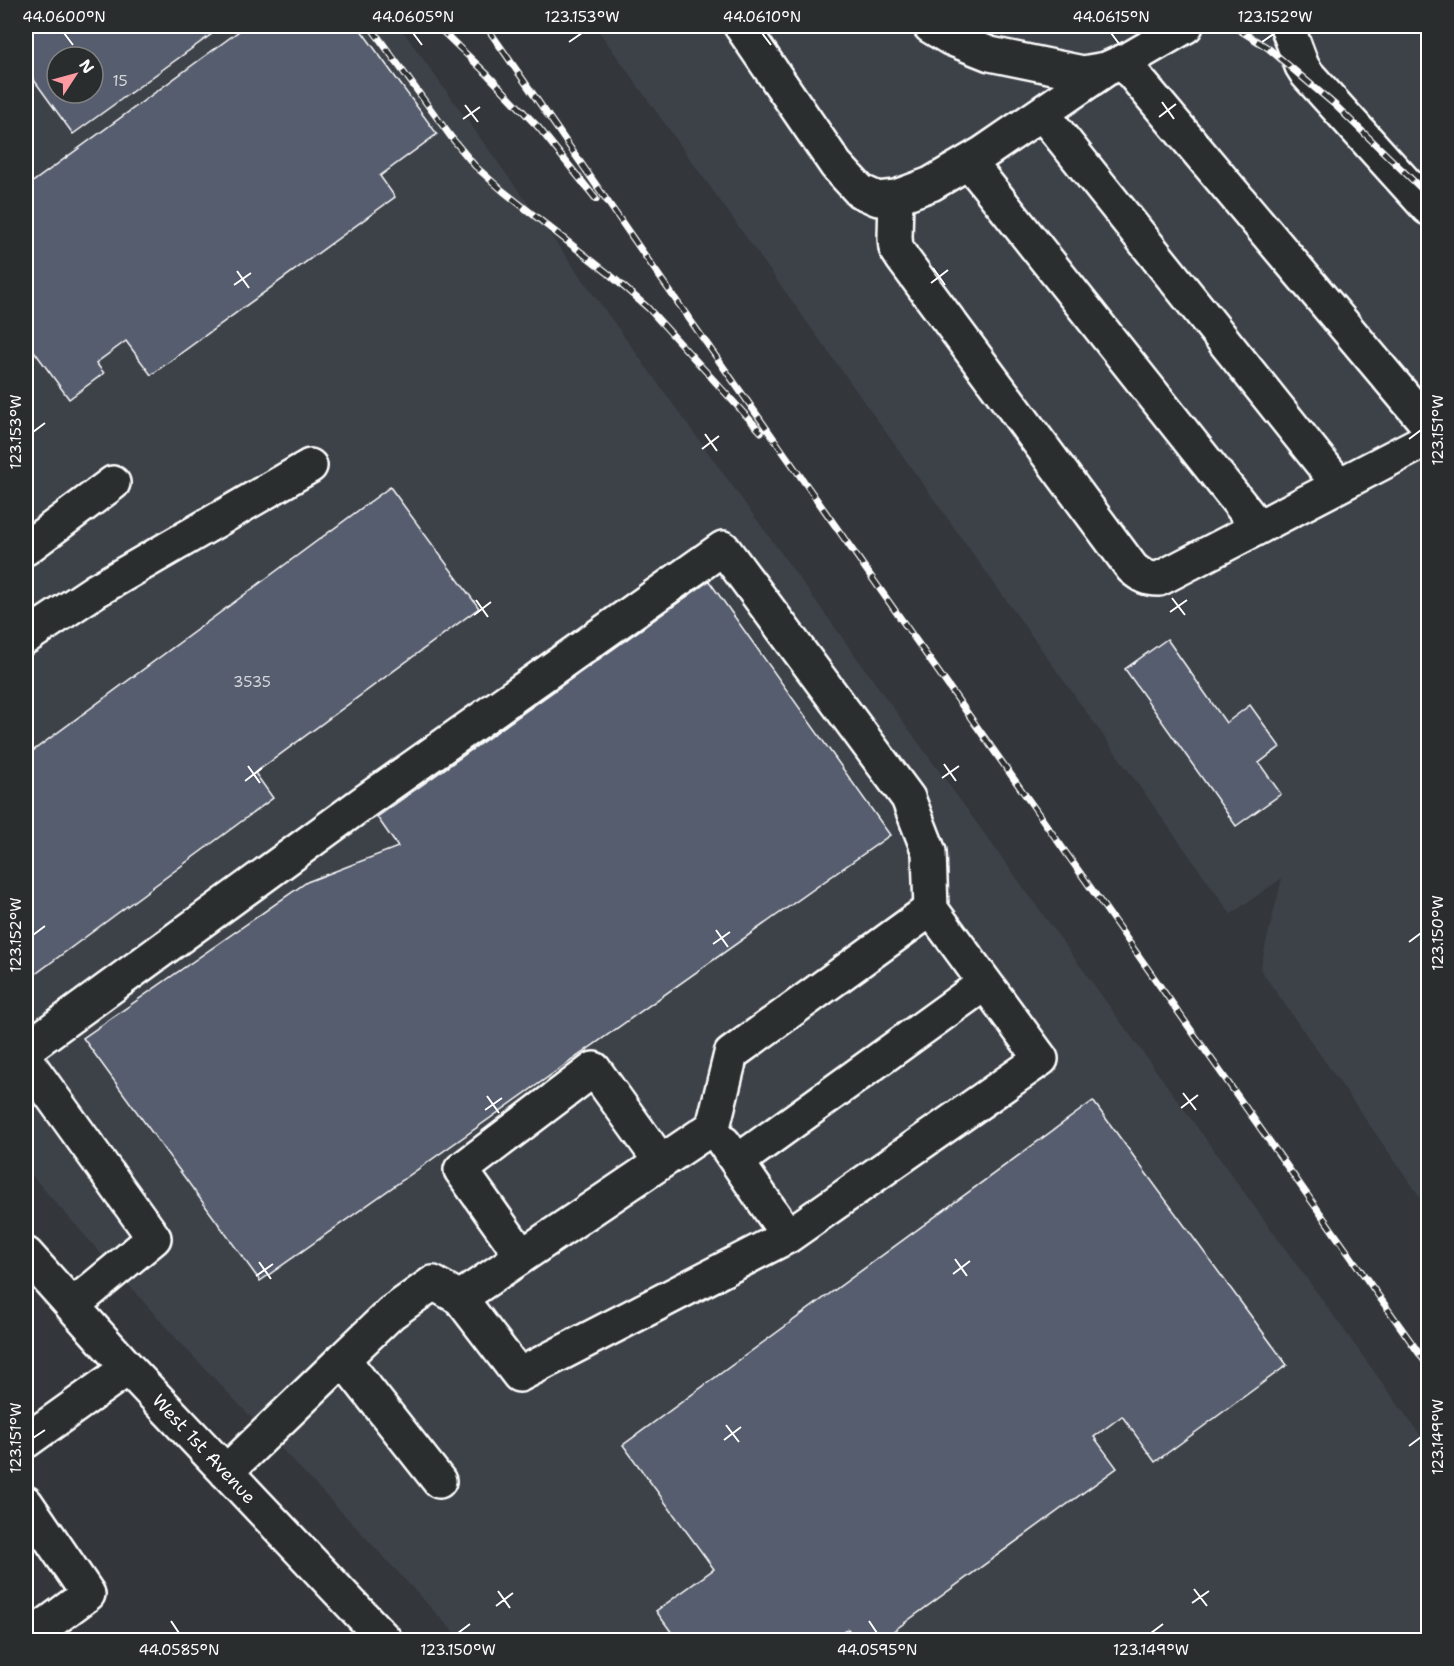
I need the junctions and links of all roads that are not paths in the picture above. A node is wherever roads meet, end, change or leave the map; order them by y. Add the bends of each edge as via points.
1 (741, 26) edge
2 (930, 26) edge
3 (1186, 26) edge
4 (1287, 26) edge
5 (1114, 65) junction
6 (1042, 113) junction
7 (969, 162) junction
8 (896, 198) junction
9 (1428, 208) edge
10 (1428, 425) edge
11 (1428, 439) edge
12 (310, 465) dead end
13 (113, 483) dead end
14 (1339, 485) junction
15 (1258, 527) junction
16 (26, 548) edge
17 (26, 637) edge
18 (931, 909) junction
19 (985, 983) junction
20 (26, 1049) edge
21 (26, 1060) edge
22 (713, 1127) junction
23 (661, 1162) junction
24 (737, 1162) junction
25 (788, 1236) junction
26 (26, 1254) edge
27 (522, 1256) junction
28 (460, 1298) junction
29 (72, 1306) junction
30 (343, 1359) junction
31 (128, 1368) junction
32 (26, 1442) edge
33 (226, 1472) junction
34 (439, 1480) dead end
35 (31, 1523) edge
36 (26, 1640) edge
37 (385, 1641) edge

1 - 8 street via 836,165 860,191 878,199
2 - 5 street via 990,54 1083,73
3 - 5 street
4 - 9 street via 1307,74
5 - 6 street
5 - 10 street
6 - 7 street
6 - 14 street
7 - 8 street
7 - 15 street
8 - 15 street via 896,248 903,259 1132,568 1149,579 1159,579
11 - 14 street
12 - 17 street via 95,591
13 - 16 street
14 - 15 street
18 - 19 street
18 - 20 street via 929,852 909,798 723,548
18 - 22 street via 731,1054
19 - 24 street
19 - 25 street via 1041,1059
21 - 29 street via 154,1238
22 - 23 street
22 - 24 street
23 - 27 street
23 - 27 street via 594,1069 461,1170
24 - 25 street
25 - 28 street via 519,1375
26 - 29 street, West 1st Avenue
27 - 28 street
28 - 30 street via 433,1283 391,1313
29 - 31 street, West 1st Avenue
30 - 33 street
30 - 34 street
31 - 32 street
31 - 33 street, West 1st Avenue
33 - 37 street, West 1st Avenue
35 - 36 street via 88,1594

